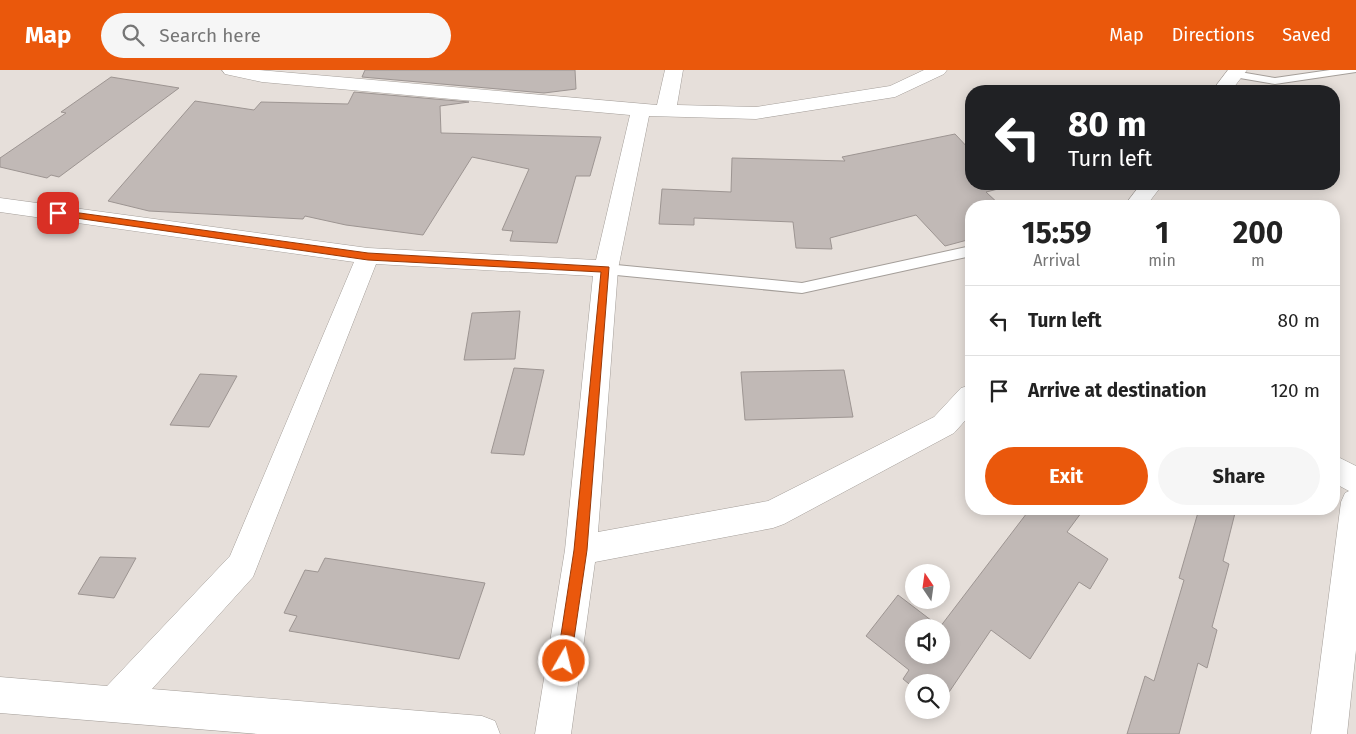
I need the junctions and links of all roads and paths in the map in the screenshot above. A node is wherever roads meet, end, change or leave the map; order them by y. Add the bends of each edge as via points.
1 (231, 70) edge
2 (674, 70) edge
3 (938, 70) edge
4 (1353, 70) edge
5 (1236, 72) edge
6 (1226, 85) edge
7 (654, 110) junction
8 (1147, 190) edge
9 (1140, 200) edge
10 (0, 205) edge
11 (965, 252) edge
12 (368, 256) junction
13 (606, 269) junction
14 (965, 402) edge
15 (1340, 472) edge
16 (1356, 481) edge
17 (1356, 502) edge
18 (581, 550) junction
19 (0, 694) edge
20 (114, 704) junction
21 (482, 734) edge
22 (554, 734) edge
23 (1329, 734) edge

1 - 7 street via 262,76
2 - 7 street
3 - 7 street via 895,91 756,113
4 - 5 lane via 1274,81
5 - 6 street
7 - 13 street
8 - 9 street
10 - 12 street
11 - 13 lane via 802,288
12 - 13 street
12 - 20 street via 242,566
13 - 18 street
14 - 18 street via 944,424 773,514
15 - 16 street
17 - 23 street
18 - 22 street
19 - 20 street
20 - 21 street

